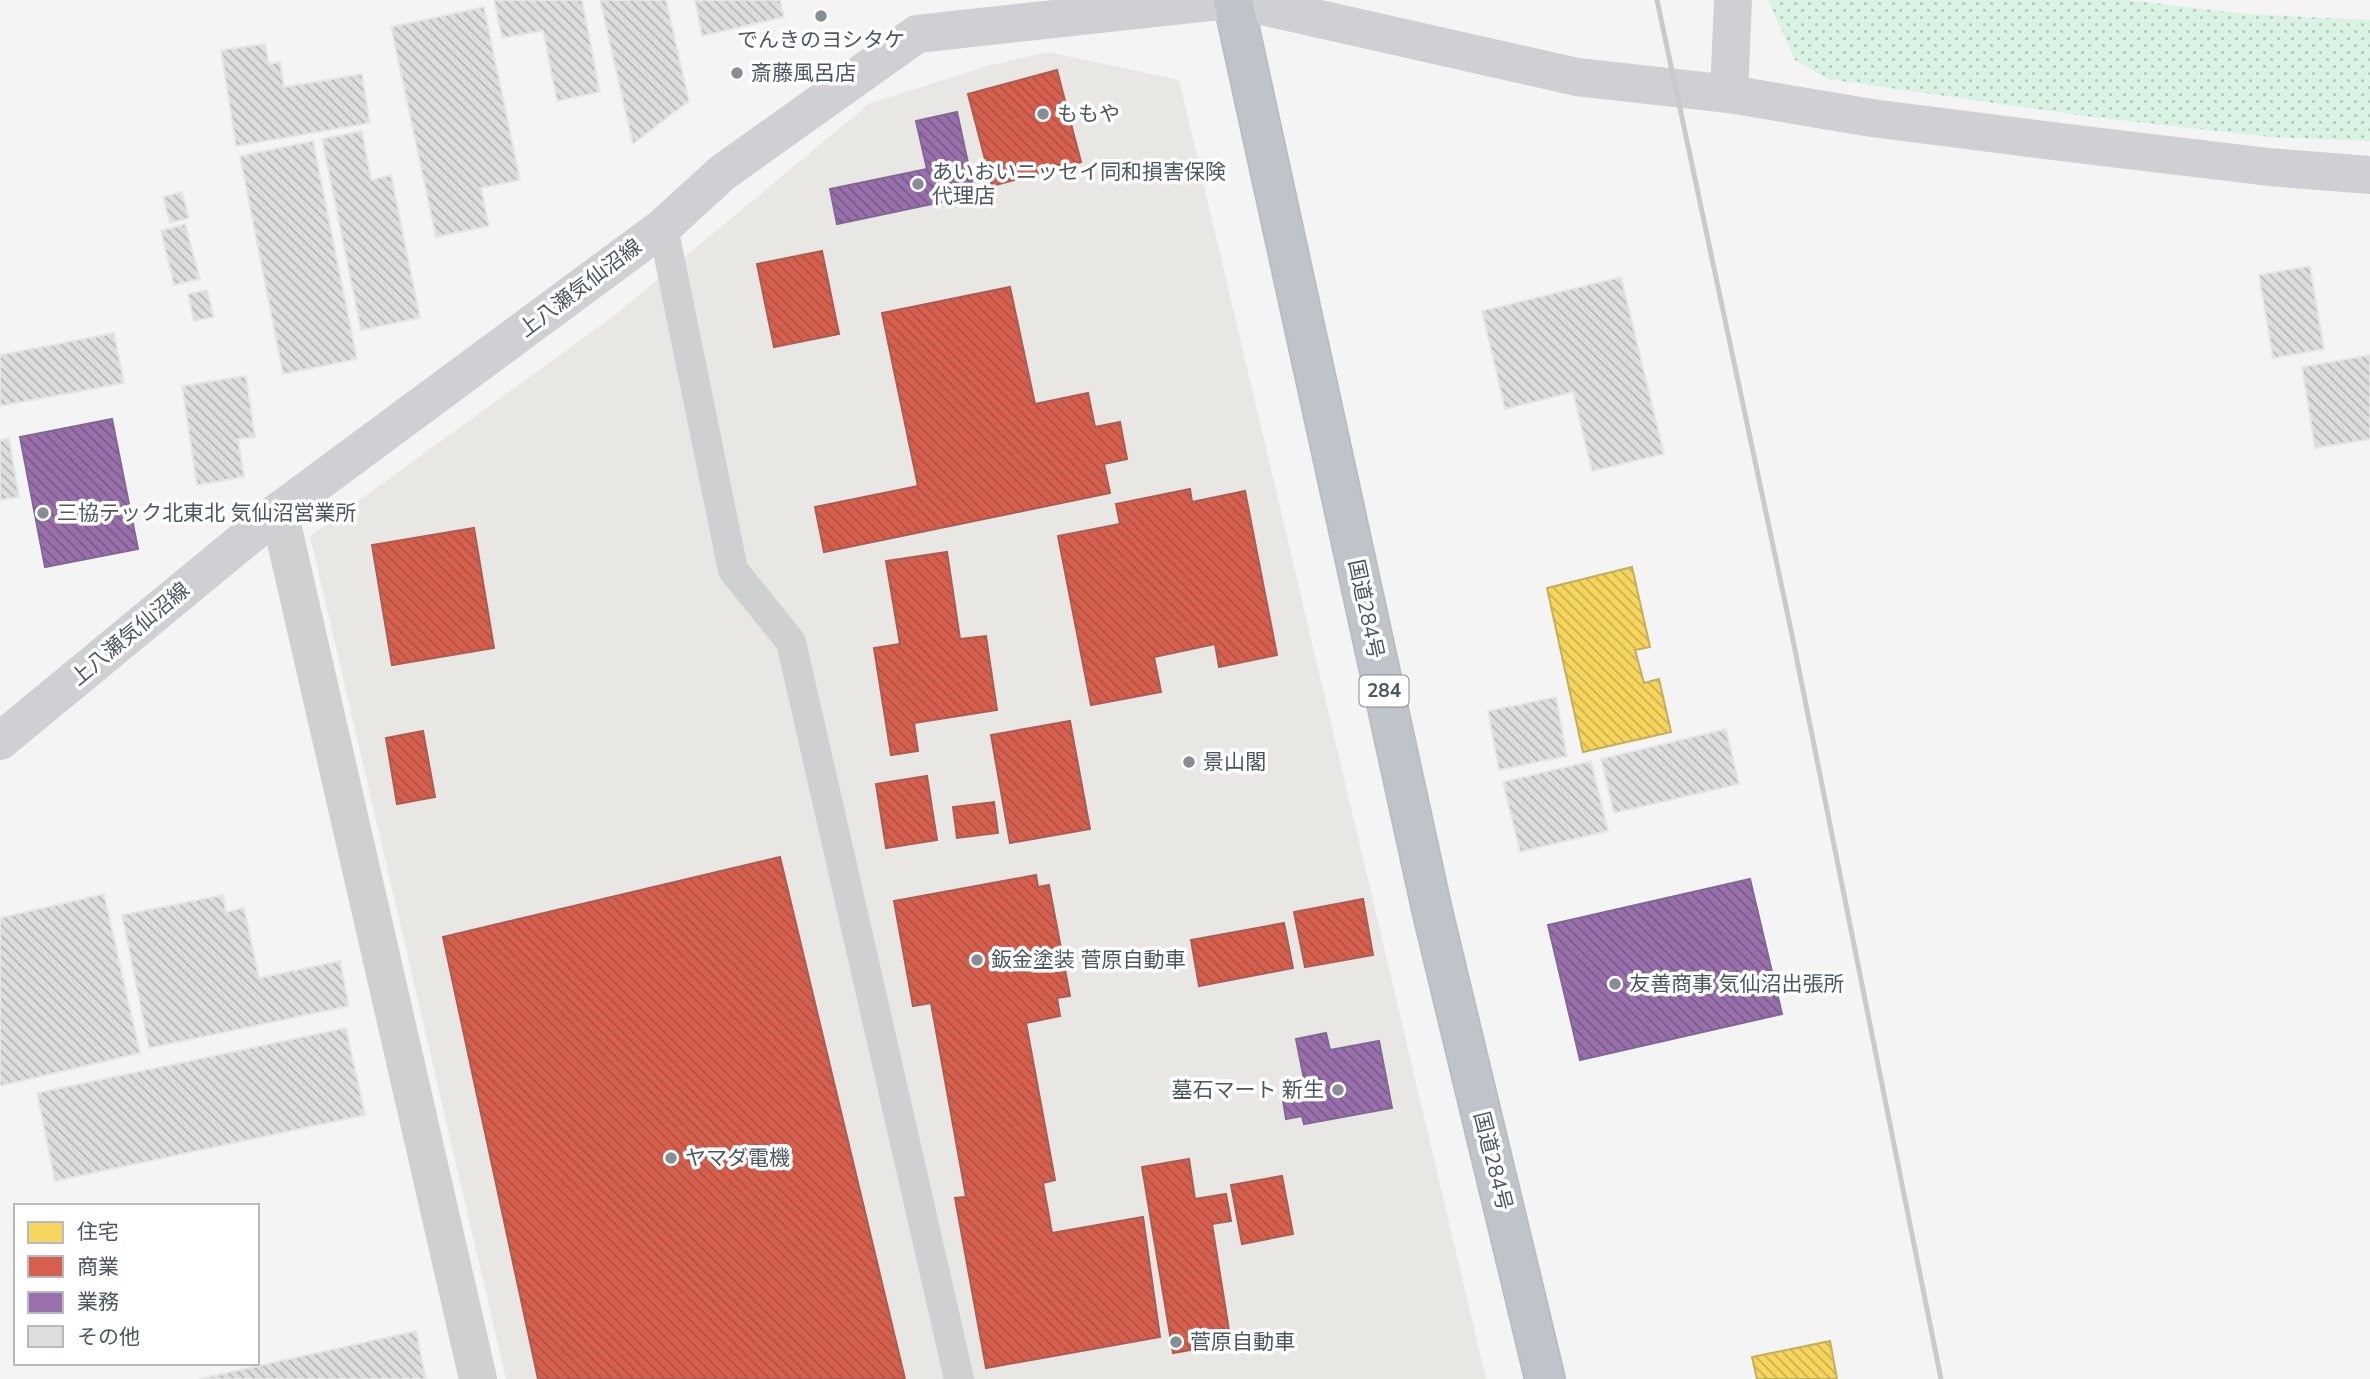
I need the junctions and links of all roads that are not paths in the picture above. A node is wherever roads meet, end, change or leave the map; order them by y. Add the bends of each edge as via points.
1 (1232, 0) edge
2 (1732, 0) edge
3 (1039, 10) edge
4 (1729, 94) junction
5 (2370, 175) edge
6 (663, 227) junction
7 (279, 511) junction
8 (0, 741) edge
9 (478, 1379) edge
10 (959, 1379) edge
11 (1545, 1379) edge

1 - 3 main road, 上八瀬気仙沼線
1 - 4 main road, 上八瀬気仙沼線 via 1577,78
1 - 11 highway, 国道284号 / 284 via 1432,910
2 - 4 main road
3 - 6 main road, 上八瀬気仙沼線 via 917,34 722,173
4 - 5 main road, 上八瀬気仙沼線 via 1913,123
6 - 7 main road, 上八瀬気仙沼線
6 - 10 lane via 733,570 791,642
7 - 8 main road, 上八瀬気仙沼線
7 - 9 street

